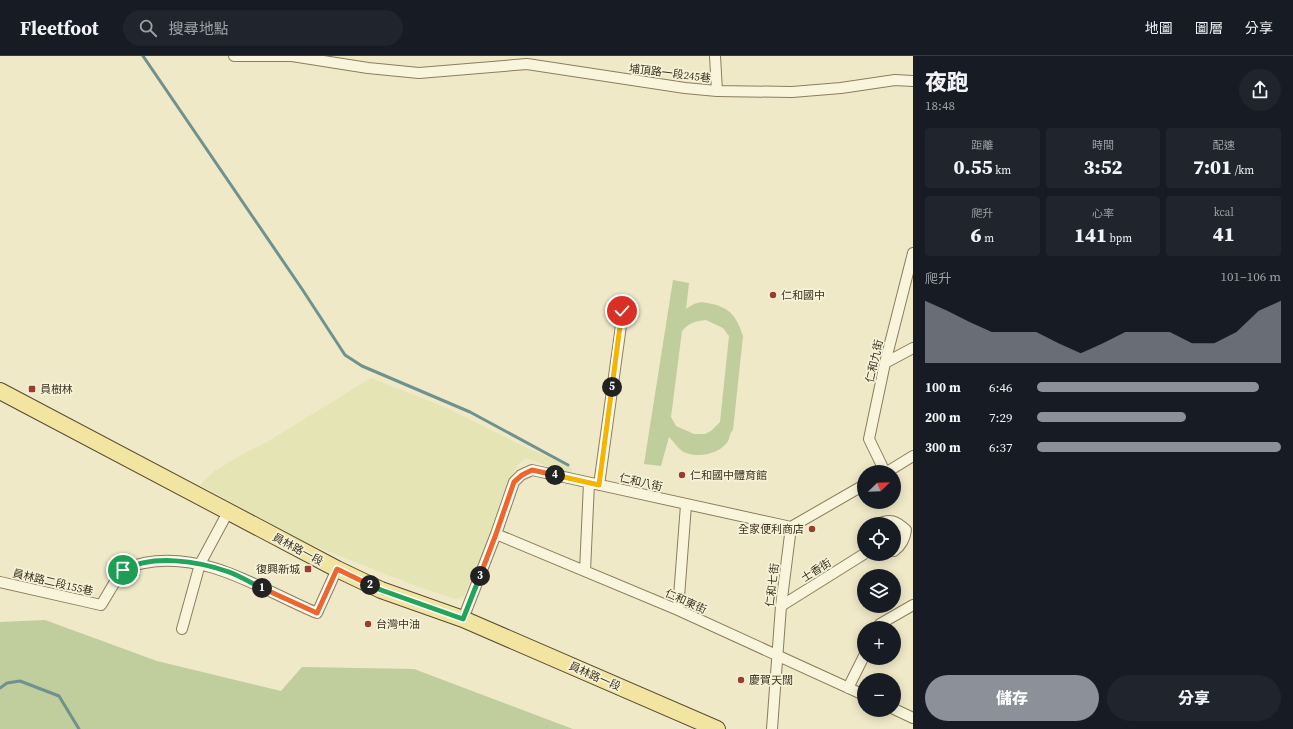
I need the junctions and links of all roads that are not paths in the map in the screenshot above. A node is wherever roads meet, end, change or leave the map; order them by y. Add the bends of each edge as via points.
1 (234, 56) edge
2 (715, 56) edge
3 (913, 81) edge
4 (717, 91) junction
5 (913, 253) edge
6 (622, 311) dead end
7 (913, 348) edge
8 (885, 363) junction
9 (0, 391) edge
10 (913, 456) edge
11 (882, 465) edge
12 (898, 465) edge
13 (589, 483) junction
14 (599, 485) junction
15 (857, 489) edge
16 (686, 505) junction
17 (228, 512) junction
18 (791, 527) junction
19 (909, 528) edge
20 (496, 534) junction
21 (901, 545) edge
22 (857, 558) edge
23 (200, 564) junction
24 (337, 569) junction
25 (585, 571) junction
26 (0, 582) edge
27 (913, 605) edge
28 (781, 606) junction
29 (678, 610) junction
30 (463, 619) junction
31 (885, 621) edge
32 (182, 629) dead end
33 (778, 656) junction
34 (860, 665) edge
35 (848, 688) junction
36 (857, 692) edge
37 (901, 712) edge
38 (913, 718) edge
39 (717, 729) edge
40 (772, 729) edge

1 - 4 street, 埔頂路一段245巷 via 292,56 419,73 528,64
2 - 4 street
3 - 4 street, 埔頂路一段245巷 via 895,80 792,92
5 - 8 street, 仁和九街
6 - 14 street
7 - 8 street
8 - 11 street, 仁和九街 via 869,440
9 - 17 main road, 員林路一段
10 - 12 street
13 - 14 street, 仁和八街
13 - 20 street, 仁和八街 via 532,470 522,475 514,482
13 - 25 street
14 - 16 street, 仁和八街
15 - 18 street
16 - 18 street, 仁和八街
16 - 29 street
17 - 23 street
17 - 24 main road, 員林路一段
18 - 28 street, 仁和七街
19 - 21 street
20 - 25 street, 仁和東街
20 - 30 street, 仁和八街
22 - 28 street, 士香街
23 - 24 street via 229,572 317,613
23 - 26 street, 員林路二段155巷 via 150,562 130,566 123,570 101,605
23 - 32 street
24 - 30 main road, 員林路一段 via 381,590
25 - 29 street, 仁和東街
27 - 31 street
28 - 33 street, 仁和七街
29 - 33 street, 仁和東街
30 - 39 main road, 員林路一段
33 - 35 street, 仁和東街
33 - 40 street, 仁和七街
34 - 35 street
35 - 36 street, 仁和東街
37 - 38 street

